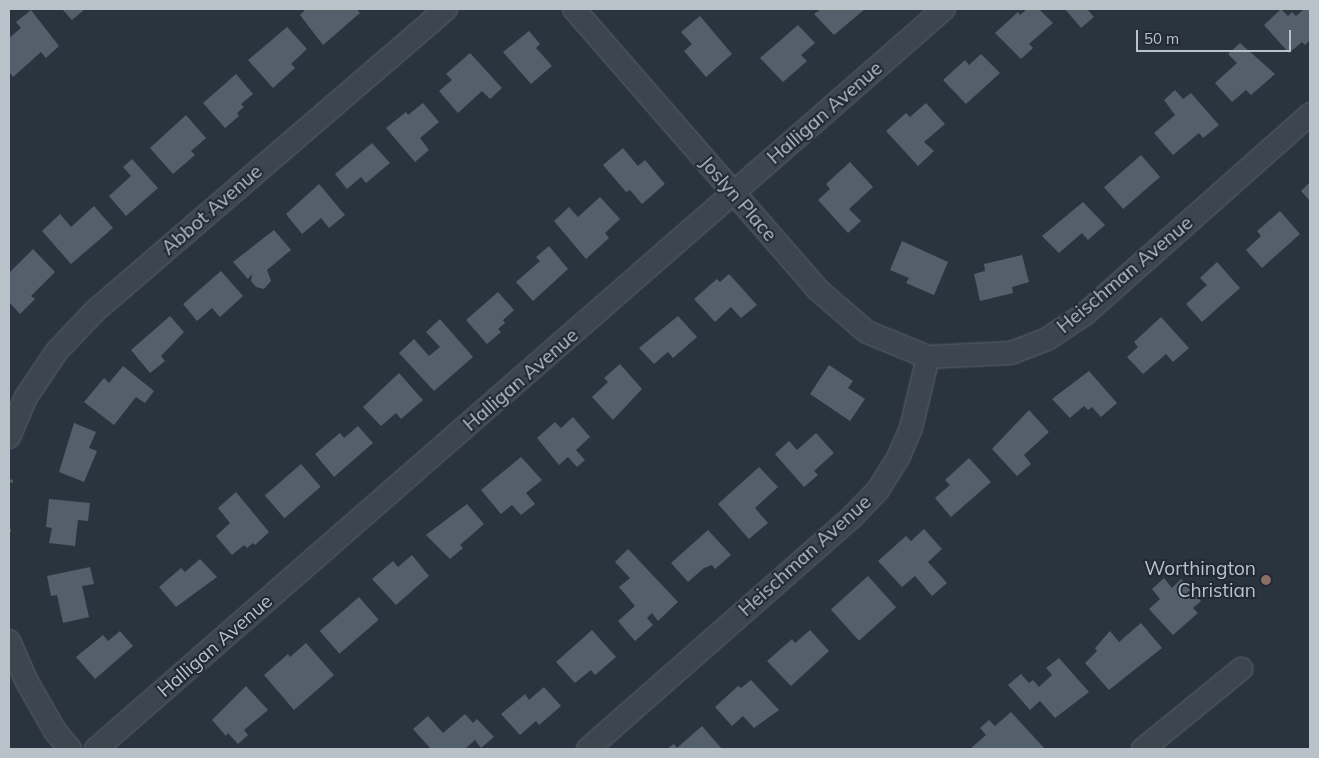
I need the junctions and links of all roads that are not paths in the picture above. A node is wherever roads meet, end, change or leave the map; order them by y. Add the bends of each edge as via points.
1 (446, 9) edge
2 (574, 9) edge
3 (944, 9) edge
4 (1310, 114) edge
5 (733, 194) junction
6 (928, 357) junction
7 (9, 437) edge
8 (9, 641) edge
9 (1241, 669) dead end
10 (70, 749) edge
11 (96, 749) edge
12 (588, 749) edge
13 (1143, 749) edge

1 - 7 street, Abbot Avenue via 96,311 57,351 26,397
2 - 5 street, Joslyn Place
3 - 5 street, Halligan Avenue
4 - 6 street, Heischman Avenue via 1085,314 1047,339 1011,353
5 - 6 street, Joslyn Place via 817,289 867,332
5 - 11 street, Halligan Avenue
6 - 12 street, Heischman Avenue via 911,428 899,456 878,490 852,517
8 - 10 street via 26,680 55,731
9 - 13 street

